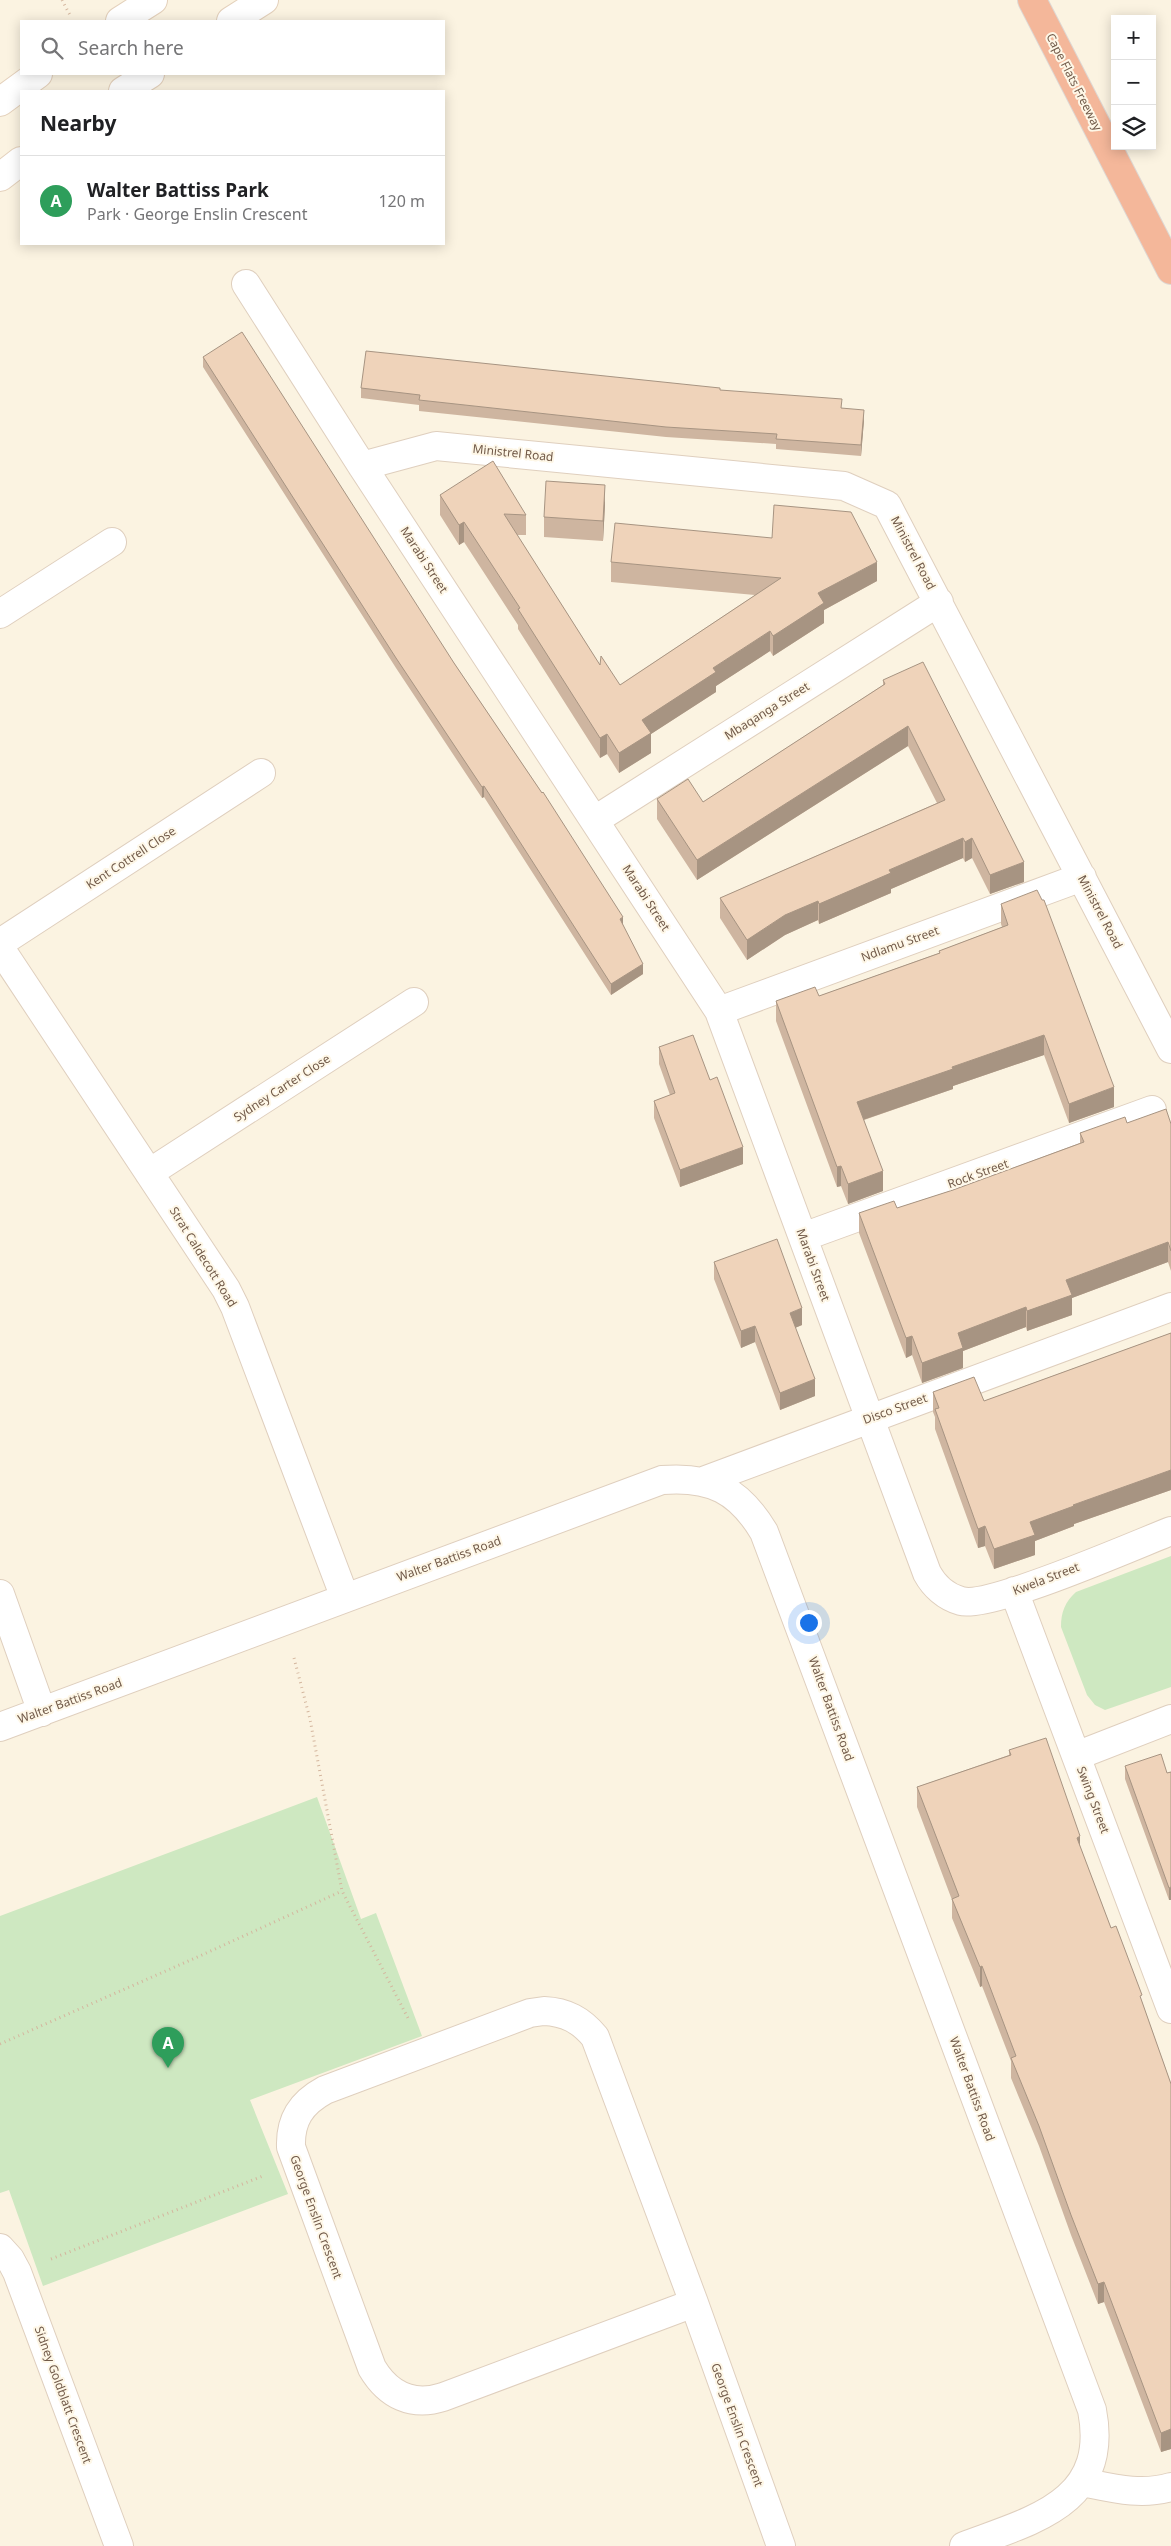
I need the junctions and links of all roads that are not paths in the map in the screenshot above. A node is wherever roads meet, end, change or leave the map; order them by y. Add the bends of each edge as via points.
1 (154, 0) edge
2 (264, 0) edge
3 (1032, 0) edge
4 (122, 20) edge
5 (233, 20) edge
6 (37, 75) edge
7 (148, 75) edge
8 (125, 90) edge
9 (0, 102) edge
10 (20, 163) edge
11 (0, 177) edge
12 (1171, 270) edge
13 (246, 284) dead end
14 (362, 466) junction
15 (112, 542) dead end
16 (939, 602) junction
17 (0, 614) edge
18 (261, 773) dead end
19 (595, 820) junction
20 (1082, 877) junction
21 (0, 943) edge
22 (0, 948) edge
23 (414, 1002) dead end
24 (719, 1010) junction
25 (1171, 1049) edge
26 (1152, 1110) dead end
27 (149, 1173) junction
28 (803, 1237) junction
29 (1171, 1307) edge
30 (869, 1418) junction
31 (703, 1481) junction
32 (1171, 1531) edge
33 (926, 1573) joint
34 (1014, 1591) junction
35 (0, 1594) edge
36 (345, 1598) junction
37 (42, 1712) junction
38 (1171, 1719) edge
39 (0, 1727) edge
40 (1076, 1756) junction
41 (1171, 2009) edge
42 (0, 2248) edge
43 (694, 2303) junction
44 (1082, 2482) junction
45 (1171, 2487) edge
46 (119, 2546) edge
47 (781, 2546) edge
48 (964, 2546) edge

1 - 4 street
2 - 5 street
3 - 12 highway, Cape Flats Freeway
6 - 9 street
7 - 8 street
10 - 11 street
13 - 14 street, Marabi Street
14 - 16 street, Ministrel Road via 436,446 844,486 887,504
14 - 19 street, Marabi Street
15 - 17 street
16 - 19 street, Mbaqanga Street
16 - 20 street, Ministrel Road
18 - 21 street, Kent Cottrell Close
19 - 24 street, Marabi Street
20 - 24 street, Ndlamu Street
20 - 25 street, Ministrel Road
22 - 27 street, Strat Caldecott Road
23 - 27 street, Sydney Carter Close
24 - 28 street, Marabi Street
26 - 28 street, Rock Street
27 - 36 street, Strat Caldecott Road via 235,1307
28 - 30 street, Marabi Street
29 - 30 street, Disco Street
30 - 31 street, Disco Street
30 - 33 street, Marabi Street
31 - 36 street, Walter Battiss Road via 662,1480
31 - 44 street, Walter Battiss Road via 740,1500 754,1514 764,1532 1092,2410 1096,2428 1095,2447
32 - 34 street, Kwela Street
33 - 34 street, Kwela Street via 933,1584 962,1602 1000,1597
34 - 40 street, Swing Street
35 - 37 street
36 - 37 street, Walter Battiss Road
37 - 39 street, Walter Battiss Road
38 - 40 street
40 - 41 street, Swing Street
42 - 46 street, Sidney Goldblatt Crescent via 17,2272
43 - 43 street, George Enslin Crescent via 602,2050 586,2025 560,2012 530,2013 313,2096 296,2117 291,2147 372,2368 380,2382 406,2399 443,2397
43 - 47 street, George Enslin Crescent
44 - 45 street via 1125,2491 1158,2491
44 - 48 street, Walter Battiss Road via 1065,2501 1044,2516

